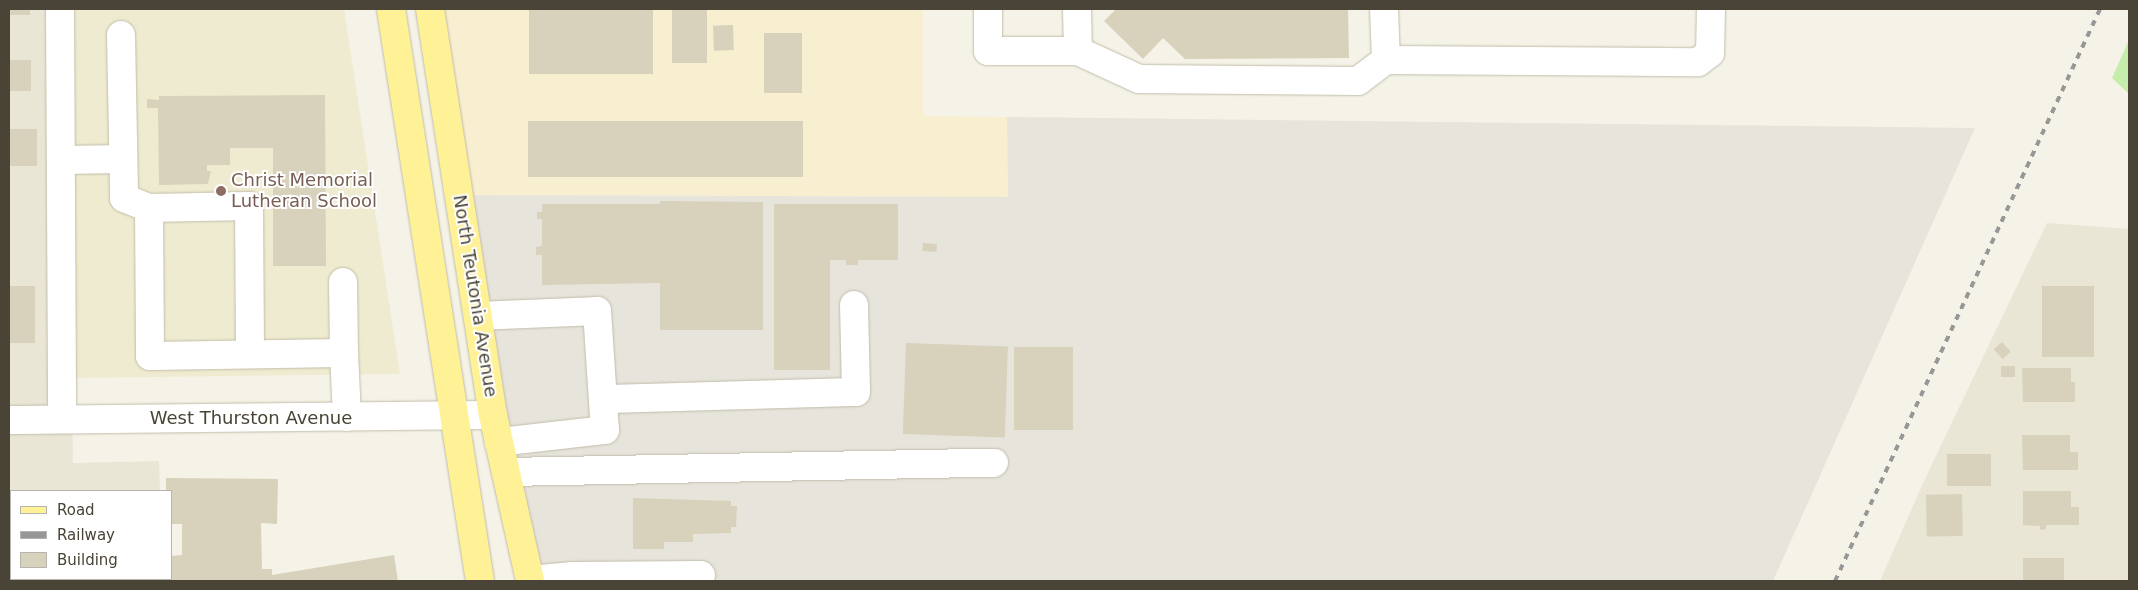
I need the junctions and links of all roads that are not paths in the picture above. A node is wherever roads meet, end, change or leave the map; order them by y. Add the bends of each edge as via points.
1 (60, 9) edge
2 (391, 9) edge
3 (430, 9) edge
4 (988, 9) edge
5 (1077, 9) edge
6 (1384, 9) edge
7 (1711, 9) edge
8 (121, 35) dead end
9 (1078, 50) junction
10 (1386, 60) junction
11 (123, 159) junction
12 (62, 160) junction
13 (149, 208) junction
14 (343, 282) dead end
15 (854, 305) dead end
16 (478, 316) junction
17 (344, 353) junction
18 (250, 354) junction
19 (604, 399) junction
20 (493, 415) junction
21 (454, 416) junction
22 (347, 417) junction
23 (62, 419) junction
24 (9, 420) edge
25 (499, 442) junction
26 (994, 463) dead end
27 (506, 472) junction
28 (701, 575) dead end
29 (480, 581) edge
30 (530, 581) edge

1 - 12 street
2 - 21 main road
3 - 16 main road, North Teutonia Avenue
4 - 9 street via 988,51
5 - 9 street
6 - 10 street
7 - 10 street via 1710,53 1698,62
8 - 11 street
9 - 10 street via 1139,79 1358,81
11 - 12 street
11 - 13 street via 124,198
12 - 23 street
13 - 18 street via 150,356
13 - 18 street via 249,206
14 - 17 street
15 - 19 street via 856,392
16 - 19 street via 597,311
16 - 20 main road, North Teutonia Avenue
17 - 18 street
17 - 22 street
19 - 25 street via 605,430
20 - 21 street, West Thurston Avenue
20 - 25 main road, North Teutonia Avenue
21 - 22 street, West Thurston Avenue
21 - 29 main road
22 - 23 street, West Thurston Avenue
23 - 24 street, West Thurston Avenue
25 - 27 main road, North Teutonia Avenue
26 - 27 street
27 - 30 main road, North Teutonia Avenue
28 - 30 street

